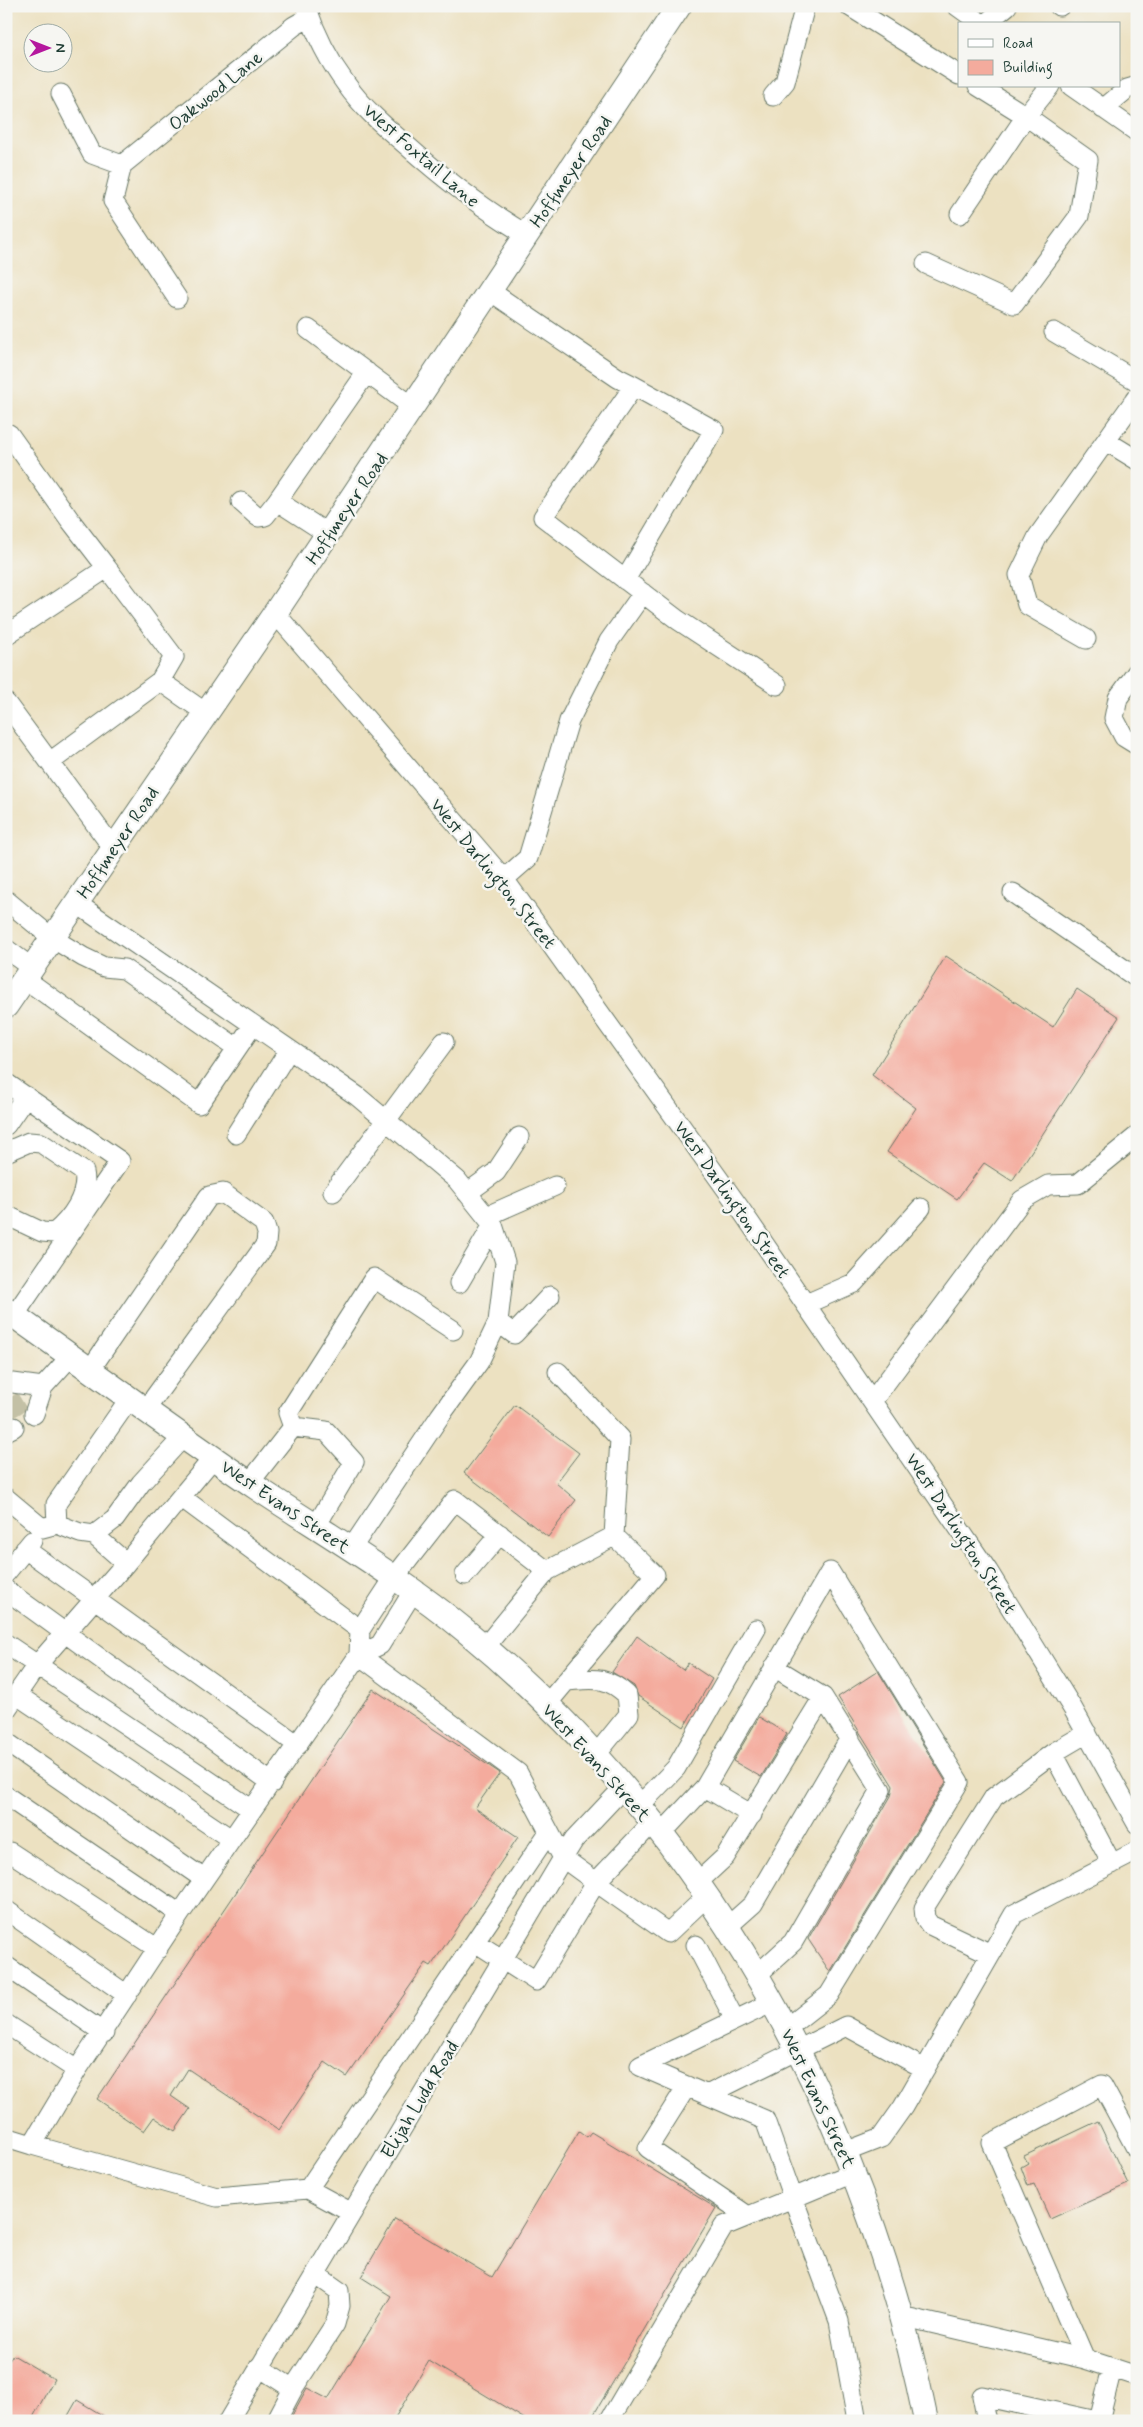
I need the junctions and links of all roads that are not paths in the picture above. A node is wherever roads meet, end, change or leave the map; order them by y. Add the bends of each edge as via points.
1 (680, 6) edge
2 (805, 6) edge
3 (848, 6) edge
4 (957, 6) edge
5 (1007, 6) edge
6 (308, 12) edge
7 (981, 22) edge
8 (987, 22) edge
9 (958, 74) edge
10 (1137, 86) edge
11 (981, 88) edge
12 (1048, 88) edge
13 (1074, 88) edge
14 (61, 94) dead end
15 (772, 96) dead end
16 (1103, 109) junction
17 (1026, 116) junction
18 (1137, 132) edge
19 (122, 165) junction
20 (960, 214) dead end
21 (527, 235) junction
22 (926, 264) dead end
23 (490, 291) junction
24 (177, 298) dead end
25 (308, 329) dead end
26 (1054, 332) dead end
27 (367, 372) junction
28 (1137, 381) edge
29 (634, 386) junction
30 (1137, 397) edge
31 (413, 406) junction
32 (6, 436) edge
33 (1106, 441) junction
34 (1137, 460) edge
35 (277, 501) junction
36 (241, 502) dead end
37 (328, 534) junction
38 (107, 568) junction
39 (625, 580) junction
40 (643, 593) junction
41 (276, 613) junction
42 (6, 635) edge
43 (1086, 639) dead end
44 (1137, 672) edge
45 (160, 681) junction
46 (777, 685) dead end
47 (6, 703) edge
48 (206, 713) junction
49 (1137, 745) edge
50 (50, 762) junction
51 (113, 848) junction
52 (504, 879) junction
53 (1013, 893) dead end
54 (6, 900) edge
55 (76, 903) junction
56 (52, 938) junction
57 (6, 949) edge
58 (28, 974) junction
59 (1137, 978) edge
60 (6, 1006) edge
61 (253, 1025) junction
62 (444, 1042) dead end
63 (237, 1048) junction
64 (289, 1050) junction
65 (6, 1083) edge
66 (26, 1096) junction
67 (387, 1122) junction
68 (6, 1125) edge
69 (236, 1134) dead end
70 (1137, 1136) edge
71 (519, 1137) dead end
72 (6, 1152) edge
73 (555, 1186) dead end
74 (333, 1192) dead end
75 (467, 1192) junction
76 (921, 1208) dead end
77 (6, 1216) edge
78 (490, 1221) junction
79 (58, 1254) junction
80 (460, 1283) dead end
81 (550, 1296) dead end
82 (806, 1304) junction
83 (10, 1313) edge
84 (498, 1322) junction
85 (452, 1330) dead end
86 (71, 1356) junction
87 (90, 1370) junction
88 (558, 1372) dead end
89 (13, 1383) tunnel mouth
90 (43, 1387) junction
91 (873, 1400) junction
92 (138, 1403) junction
93 (29, 1407) tunnel mouth
94 (293, 1428) junction
95 (184, 1436) junction
96 (214, 1457) junction
97 (250, 1482) junction
98 (181, 1497) junction
99 (6, 1498) edge
100 (50, 1526) junction
101 (316, 1526) junction
102 (500, 1534) junction
103 (94, 1535) junction
104 (614, 1536) junction
105 (25, 1549) junction
106 (351, 1549) junction
107 (126, 1564) junction
108 (547, 1570) junction
109 (6, 1573) edge
110 (465, 1575) dead end
111 (394, 1578) junction
112 (6, 1590) edge
113 (414, 1590) junction
114 (93, 1599) junction
115 (756, 1629) dead end
116 (360, 1630) junction
117 (65, 1632) junction
118 (6, 1644) edge
119 (485, 1648) junction
120 (359, 1654) junction
121 (37, 1665) junction
122 (774, 1667) junction
123 (566, 1681) junction
124 (823, 1697) junction
125 (12, 1702) edge
126 (547, 1704) junction
127 (1087, 1733) junction
128 (850, 1738) junction
129 (6, 1742) edge
130 (298, 1745) junction
131 (1052, 1753) junction
132 (595, 1756) junction
133 (272, 1783) junction
134 (624, 1787) junction
135 (704, 1787) junction
136 (6, 1796) edge
137 (251, 1809) junction
138 (752, 1814) junction
139 (651, 1821) junction
140 (1137, 1824) edge
141 (549, 1832) junction
142 (232, 1839) junction
143 (1137, 1851) edge
144 (8, 1853) edge
145 (563, 1858) junction
146 (1112, 1864) junction
147 (204, 1879) junction
148 (596, 1882) junction
149 (702, 1890) junction
150 (6, 1910) edge
151 (180, 1914) junction
152 (726, 1928) junction
153 (475, 1942) junction
154 (696, 1945) dead end
155 (158, 1949) junction
156 (992, 1954) junction
157 (502, 1960) junction
158 (6, 1966) edge
159 (757, 1975) junction
160 (127, 1995) junction
161 (772, 2002) junction
162 (735, 2020) junction
163 (6, 2024) edge
164 (787, 2028) junction
165 (104, 2032) junction
166 (798, 2050) junction
167 (925, 2069) junction
168 (78, 2070) junction
169 (687, 2086) junction
170 (707, 2095) junction
171 (6, 2137) edge
172 (32, 2144) junction
173 (1137, 2150) edge
174 (849, 2162) junction
175 (308, 2189) junction
176 (793, 2198) junction
177 (352, 2213) junction
178 (748, 2216) junction
179 (315, 2274) junction
180 (901, 2316) junction
181 (1085, 2359) junction
182 (259, 2367) junction
183 (1112, 2368) junction
184 (1137, 2376) edge
185 (293, 2389) junction
186 (228, 2421) edge
187 (276, 2421) edge
188 (610, 2421) edge
189 (857, 2421) edge
190 (926, 2421) edge
191 (987, 2421) edge
192 (1098, 2421) edge

1 - 21 main road, Hoffmeyer Road
2 - 15 street via 785,82
3 - 9 street
4 - 7 street
5 - 8 street
6 - 19 street, Oakwood Lane
6 - 21 street, West Foxtail Lane via 346,84 379,121 490,213
10 - 16 street via 1127,89
11 - 17 street
12 - 17 street
13 - 16 street
14 - 19 street via 92,154
16 - 18 street
17 - 20 street
17 - 22 street via 1088,160 1079,216 1014,304
19 - 24 street via 113,201
21 - 23 main road, Hoffmeyer Road
23 - 29 street
23 - 31 main road, Hoffmeyer Road
25 - 27 street
26 - 28 street
27 - 31 street
27 - 35 street
29 - 39 street via 543,517
29 - 39 street via 714,430
30 - 33 street
31 - 37 main road, Hoffmeyer Road
32 - 38 street via 10,434
33 - 34 street
33 - 43 street via 1038,536 1019,575 1027,605
35 - 36 street via 265,516 258,517
35 - 37 street
37 - 41 main road, Hoffmeyer Road
38 - 42 street
38 - 45 street via 174,657
39 - 40 street
40 - 46 street
40 - 52 street via 609,642 568,722 528,858
41 - 48 main road, Hoffmeyer Road
41 - 52 street, West Darlington Street
44 - 49 street via 1118,698 1114,718 1124,737
45 - 48 street
45 - 50 street
47 - 50 street
48 - 51 main road, Hoffmeyer Road
50 - 51 street
51 - 55 main road, Hoffmeyer Road
52 - 82 street, West Darlington Street
53 - 59 street
54 - 56 street
55 - 56 main road, Hoffmeyer Road
55 - 61 street
56 - 58 main road, Hoffmeyer Road
56 - 63 street via 104,968 124,969
57 - 58 street
58 - 60 main road, Hoffmeyer Road
58 - 63 street via 199,1104
61 - 63 street
61 - 64 street
62 - 67 street
64 - 67 street via 357,1096
64 - 69 street
65 - 66 street
66 - 68 street
66 - 79 street via 120,1161
67 - 74 street
67 - 75 street
70 - 91 street via 1078,1184 1048,1185 1022,1200
71 - 75 street via 496,1172
72 - 77 street via 29,1142 41,1143 84,1172 87,1183 64,1225 54,1233 42,1232
73 - 78 street
75 - 78 street
76 - 82 street via 854,1283
77 - 79 street
78 - 80 street
78 - 84 street via 505,1262
79 - 83 street
81 - 84 street via 514,1334
82 - 91 street, West Darlington Street
83 - 86 main road, West Evans Street
84 - 106 street via 479,1362
85 - 94 street via 374,1278 288,1412
86 - 87 main road, West Evans Street
86 - 90 street
87 - 92 main road, West Evans Street
87 - 92 street via 209,1196 223,1193 264,1222 266,1244
88 - 104 street via 620,1439
89 - 90 street
90 - 93 street
91 - 127 street, West Darlington Street via 988,1571
92 - 95 main road, West Evans Street
92 - 100 street via 56,1504
94 - 97 street
94 - 101 street via 326,1431 354,1462
95 - 96 main road, West Evans Street
95 - 103 street via 141,1484 116,1519
96 - 97 main road, West Evans Street
96 - 98 street
97 - 101 main road, West Evans Street
98 - 107 street
98 - 116 street
99 - 100 street
100 - 103 street
100 - 105 street
101 - 106 main road, West Evans Street
102 - 108 street
102 - 110 street
102 - 111 street via 455,1500
103 - 107 street
104 - 108 street
104 - 123 street via 655,1575
105 - 109 street
105 - 114 street
106 - 111 main road, West Evans Street
107 - 114 street
108 - 119 street
111 - 113 main road, West Evans Street
111 - 116 street
112 - 117 street
113 - 119 main road, West Evans Street
113 - 120 street via 380,1645
114 - 117 street
114 - 130 street
115 - 139 street via 676,1768
116 - 120 street
117 - 121 street
117 - 133 street
118 - 121 street
119 - 126 main road, West Evans Street
120 - 130 street
120 - 141 street via 518,1773
121 - 125 street
121 - 137 street
122 - 124 street
122 - 135 street
122 - 164 street via 830,1572 959,1782 829,1995
123 - 126 street
123 - 132 street via 605,1679 627,1695 629,1714
124 - 128 street
124 - 138 street
125 - 142 street
126 - 132 main road, West Evans Street
127 - 131 street
127 - 140 street, West Darlington Street
128 - 152 street via 753,1904
128 - 159 street via 881,1790 793,1942
129 - 147 street
130 - 133 street
131 - 146 street
131 - 156 street via 994,1797 924,1908 930,1925
132 - 134 main road, West Evans Street
133 - 137 street
134 - 139 main road, West Evans Street
134 - 145 street, Elijah Ludd Road via 574,1840
135 - 138 street
135 - 139 street
136 - 151 street
137 - 142 street
138 - 149 street
139 - 148 street
139 - 149 main road, West Evans Street
141 - 145 street
141 - 153 street
142 - 147 street
143 - 146 street
144 - 155 street
145 - 148 street
145 - 157 street, Elijah Ludd Road
146 - 156 street via 1014,1914
147 - 151 street
148 - 149 street via 668,1933
148 - 157 street via 536,1981
149 - 152 main road, West Evans Street
150 - 160 street
151 - 155 street
152 - 159 main road, West Evans Street
153 - 157 street
153 - 175 street
154 - 162 street
155 - 160 street
156 - 167 street
157 - 177 street, Elijah Ludd Road
158 - 165 street
159 - 161 main road, West Evans Street
160 - 165 street
161 - 162 street
161 - 164 main road, West Evans Street
162 - 169 street via 640,2066
163 - 168 street
164 - 166 main road, West Evans Street
165 - 168 street
166 - 167 street via 846,2026
166 - 170 street
166 - 174 main road, West Evans Street
167 - 174 street via 881,2138
168 - 172 street
169 - 170 street
169 - 178 street via 648,2148
170 - 176 street via 765,2120
171 - 172 street
172 - 175 street via 217,2197
173 - 181 street via 1102,2085 992,2143
174 - 176 street
174 - 180 main road, West Evans Street via 869,2213
175 - 177 street
176 - 178 street
176 - 189 street via 839,2321
177 - 179 street, Elijah Ludd Road
178 - 188 street via 724,2226
179 - 182 street, Elijah Ludd Road
179 - 185 street via 339,2291 340,2306 335,2324
180 - 181 street
180 - 190 main road, West Evans Street
181 - 183 street
182 - 185 street
182 - 186 street, Elijah Ludd Road
183 - 184 street
183 - 192 street
185 - 187 street
191 - 192 street via 982,2396

